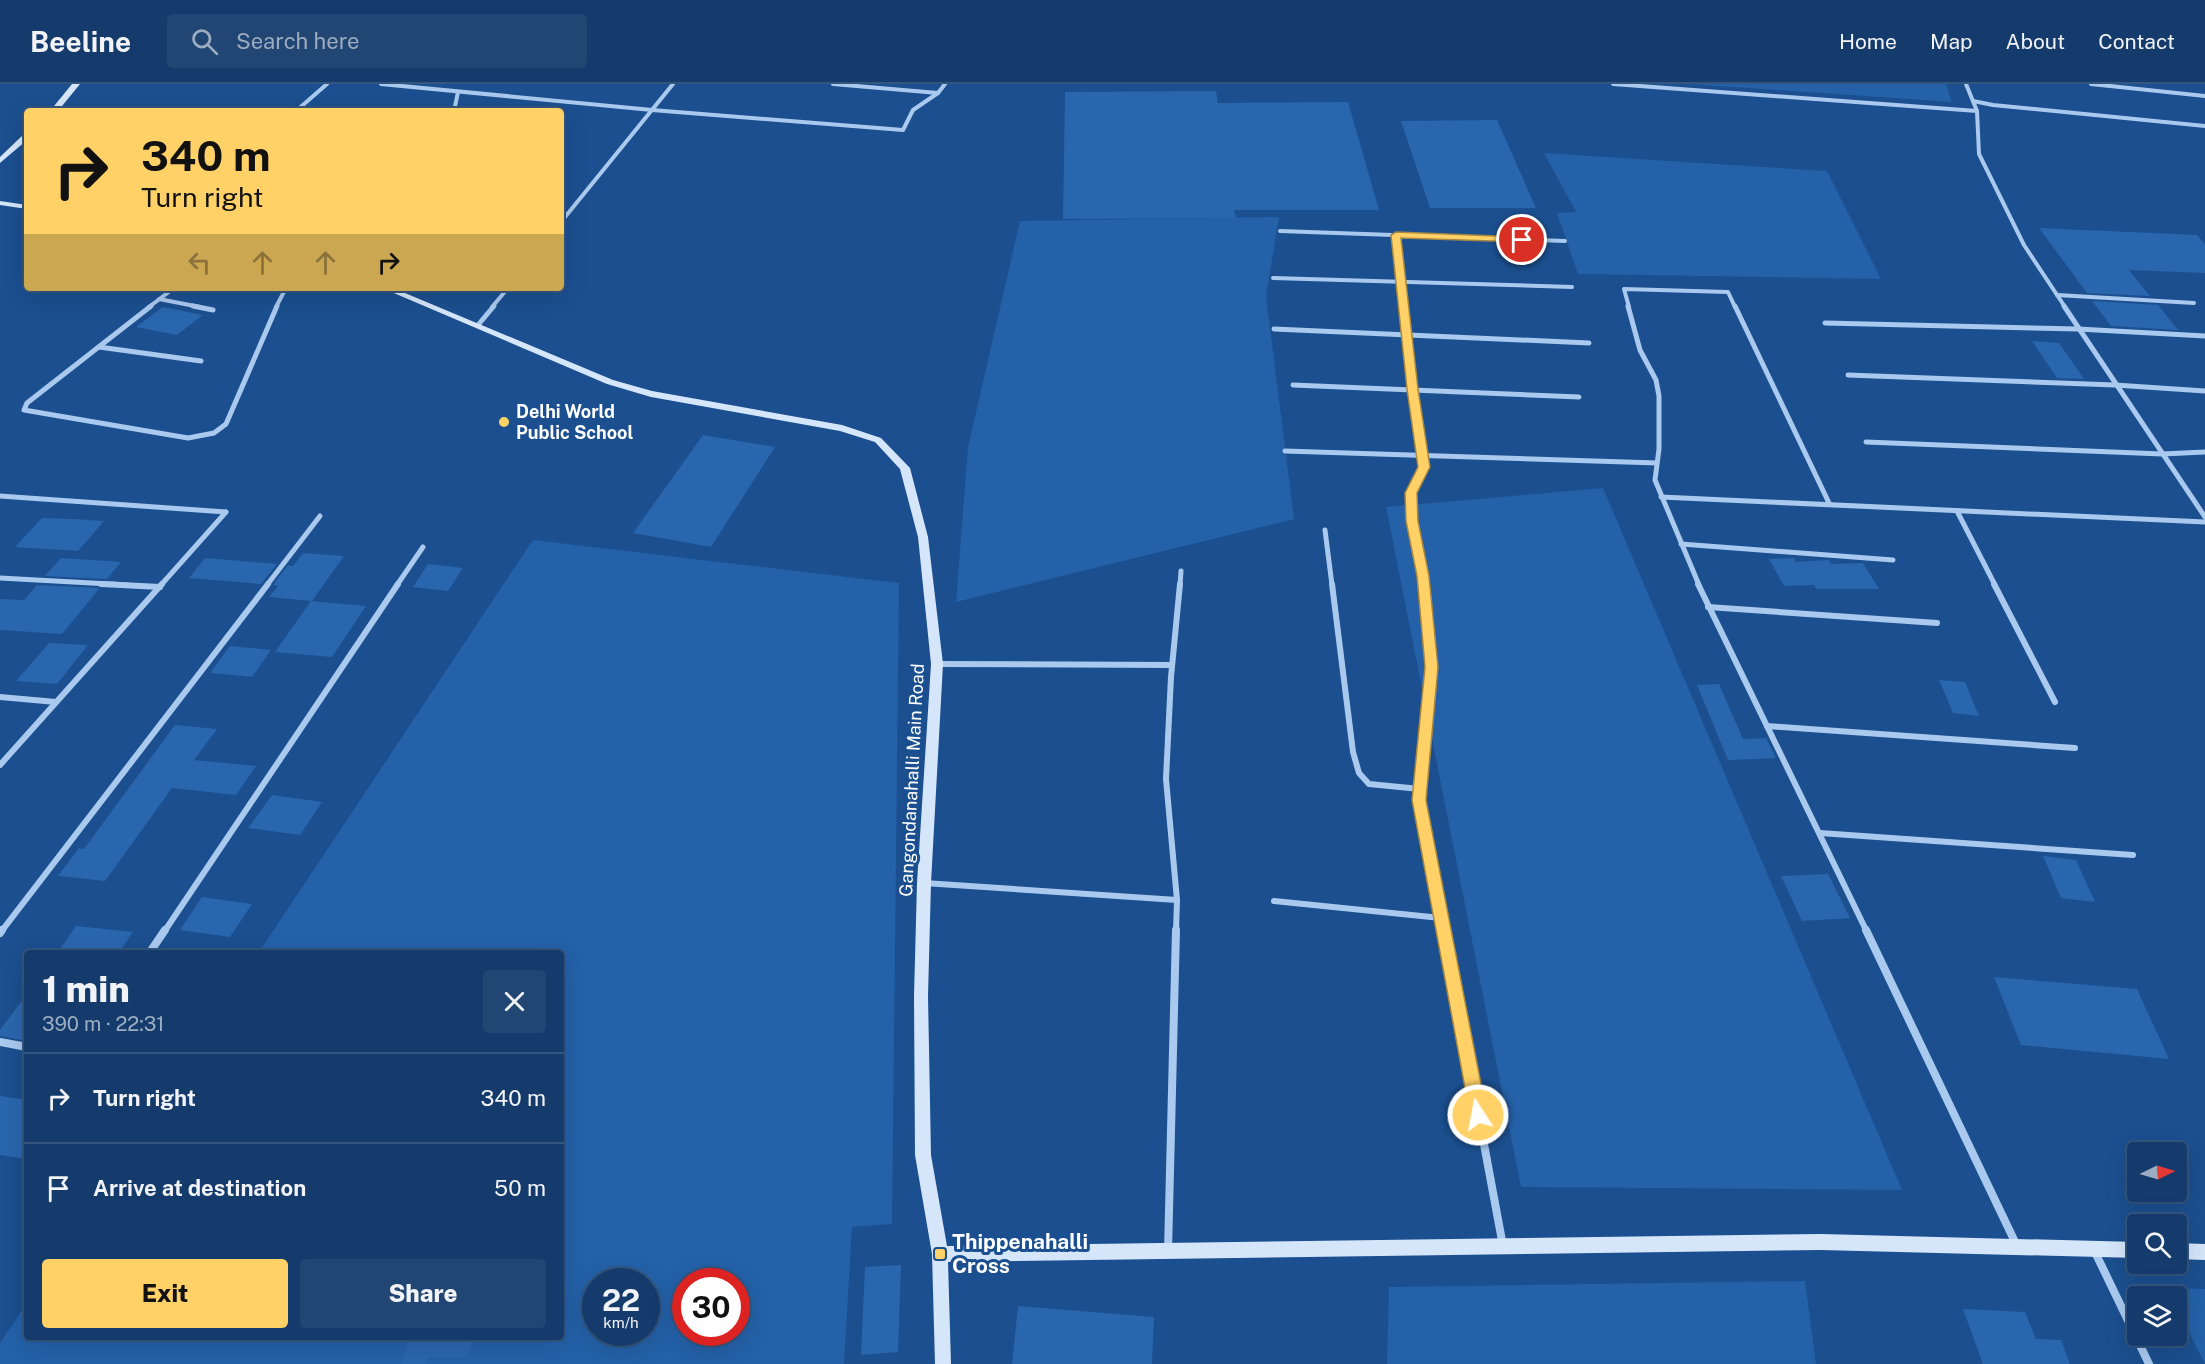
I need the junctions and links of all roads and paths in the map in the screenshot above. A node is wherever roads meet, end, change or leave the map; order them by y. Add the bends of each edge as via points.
1 (76, 84) edge
2 (327, 84) edge
3 (381, 84) edge
4 (673, 84) edge
5 (833, 84) edge
6 (945, 84) edge
7 (1613, 84) edge
8 (1966, 84) edge
9 (2091, 84) edge
10 (458, 92) junction
11 (938, 93) junction
12 (2205, 96) edge
13 (1973, 101) junction
14 (56, 108) edge
15 (299, 108) edge
16 (455, 108) edge
17 (652, 110) junction
18 (1977, 111) junction
19 (2205, 126) edge
20 (24, 139) edge
21 (0, 161) edge
22 (0, 203) edge
23 (24, 207) edge
24 (564, 218) edge
25 (1280, 231) dead end
26 (1396, 235) junction
27 (1565, 241) dead end
28 (1273, 278) dead end
29 (1400, 284) junction
30 (1572, 287) dead end
31 (170, 291) edge
32 (284, 291) edge
33 (393, 291) edge
34 (505, 291) edge
35 (2057, 295) junction
36 (159, 299) junction
37 (2194, 303) dead end
38 (213, 310) dead end
39 (1825, 323) dead end
40 (478, 325) junction
41 (1274, 329) dead end
42 (2078, 329) junction
43 (1406, 335) junction
44 (2205, 336) edge
45 (1589, 343) dead end
46 (99, 347) junction
47 (201, 361) dead end
48 (1848, 375) dead end
49 (1293, 385) dead end
50 (2115, 385) junction
51 (1412, 389) junction
52 (2205, 391) edge
53 (1579, 397) dead end
54 (1866, 441) dead end
55 (1285, 451) dead end
56 (2205, 452) edge
57 (2162, 454) junction
58 (1423, 455) junction
59 (1657, 463) junction
60 (0, 496) edge
61 (1661, 498) junction
62 (1829, 503) junction
63 (1958, 511) junction
64 (320, 516) dead end
65 (2205, 517) edge
66 (2205, 522) edge
67 (1324, 530) dead end
68 (1681, 544) junction
69 (423, 547) dead end
70 (1893, 560) dead end
71 (1181, 572) dead end
72 (0, 578) edge
73 (160, 587) junction
74 (1708, 607) junction
75 (1937, 623) dead end
76 (937, 664) junction
77 (1172, 666) junction
78 (0, 697) edge
79 (56, 702) junction
80 (2055, 702) dead end
81 (1767, 726) junction
82 (2075, 748) dead end
83 (0, 765) edge
84 (1420, 789) junction
85 (1820, 832) junction
86 (2133, 855) dead end
87 (924, 883) junction
88 (1177, 900) junction
89 (1274, 901) dead end
90 (1441, 918) junction
91 (0, 933) edge
92 (151, 950) edge
93 (0, 1042) edge
94 (24, 1046) edge
95 (1503, 1246) junction
96 (2017, 1247) junction
97 (2094, 1249) junction
98 (2127, 1250) edge
99 (1168, 1251) junction
100 (2187, 1251) edge
101 (2205, 1252) edge
102 (940, 1254) junction
103 (943, 1364) edge
104 (2149, 1364) edge

1 - 14 street
2 - 15 street
3 - 10 street
4 - 17 street
5 - 11 street
6 - 11 street
7 - 18 street
8 - 13 street
9 - 12 street
10 - 16 street
10 - 17 street
11 - 17 street via 913,110 903,130
13 - 18 street
13 - 19 street
17 - 24 street
18 - 35 street via 1979,154 2024,244
20 - 21 street
22 - 23 street
25 - 26 street
26 - 27 street
26 - 29 street
28 - 29 street
29 - 30 street
29 - 43 street
31 - 36 street
32 - 46 street via 226,424 214,433 188,438 24,410 27,403
33 - 40 street, Gangondanahalli Main Road
34 - 40 street
35 - 37 street
35 - 42 street
36 - 38 street
36 - 46 street
39 - 42 street
40 - 76 street, Gangondanahalli Main Road via 610,382 651,394 842,428 878,440 905,468 922,537
41 - 43 street
42 - 44 street
42 - 50 street
43 - 45 street
43 - 51 street
46 - 47 street
48 - 50 street
49 - 51 street
50 - 52 street
50 - 57 street
51 - 53 street
51 - 58 street
54 - 57 street
55 - 58 street
56 - 57 street
57 - 65 street
58 - 59 street
58 - 84 street via 1424,467 1411,493 1431,667
59 - 61 street via 1655,480
59 - 62 street via 1656,380 1640,350 1624,289 1728,292
60 - 73 street via 226,513
61 - 62 street
61 - 68 street
62 - 63 street
63 - 66 street
63 - 80 street
64 - 91 street
67 - 84 street via 1359,773 1369,784
68 - 70 street
68 - 74 street
69 - 92 street
71 - 77 street
72 - 73 street
73 - 79 street
74 - 75 street
74 - 81 street
76 - 77 street
76 - 87 street, Gangondanahalli Main Road
77 - 88 street via 1166,779
78 - 79 street
79 - 83 street
81 - 82 street
81 - 85 street
84 - 90 street
85 - 86 street
85 - 96 street
87 - 88 street
87 - 102 street, Gangondanahalli Main Road via 923,1155
88 - 99 street
89 - 90 street
90 - 95 street
93 - 94 street
95 - 96 street via 1821,1242
95 - 99 street
96 - 97 street
97 - 98 street
97 - 104 street
99 - 102 street
100 - 101 street
102 - 103 street, Gangondanahalli Main Road

